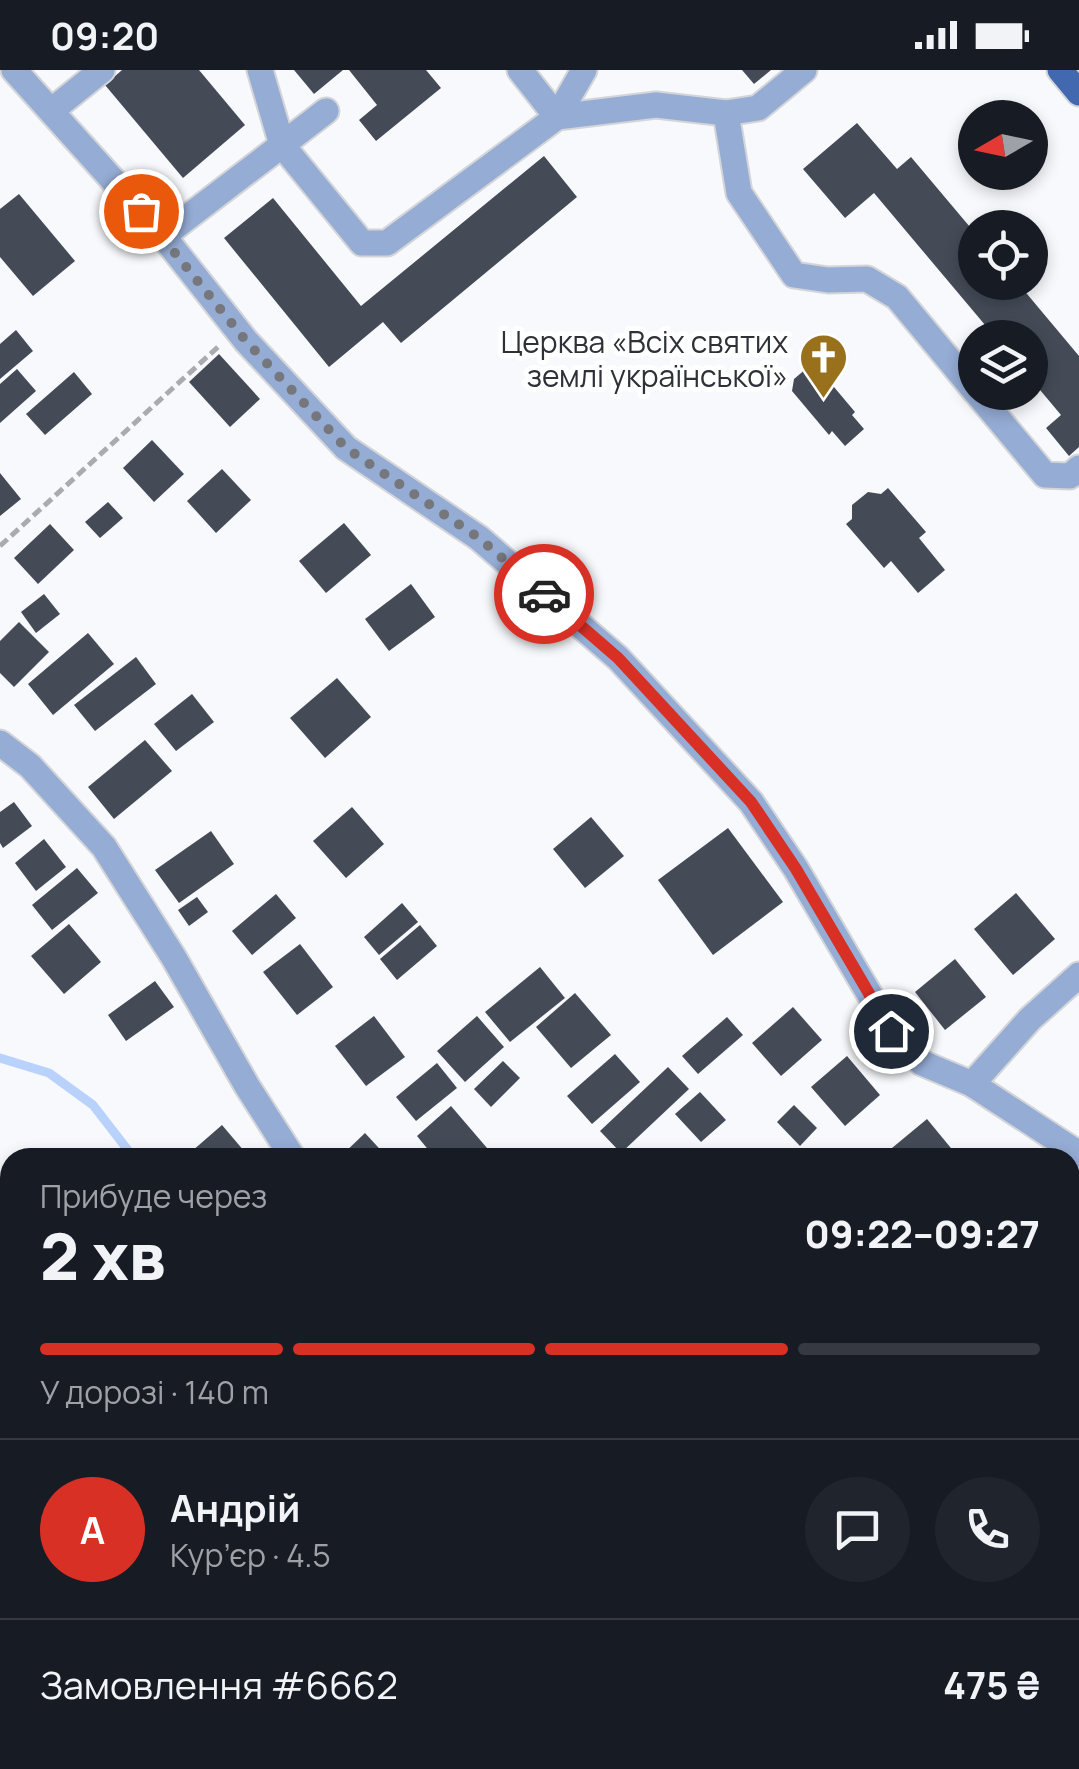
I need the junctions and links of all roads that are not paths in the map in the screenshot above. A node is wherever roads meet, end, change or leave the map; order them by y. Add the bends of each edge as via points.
1 (14, 70) edge
2 (102, 70) edge
3 (260, 70) edge
4 (520, 70) edge
5 (584, 70) edge
6 (804, 70) edge
7 (1060, 70) edge
8 (1079, 93) edge
9 (326, 110) dead end
10 (51, 111) junction
11 (726, 114) junction
12 (557, 117) junction
13 (282, 145) junction
14 (163, 236) junction
15 (958, 370) edge
16 (991, 410) edge
17 (1079, 468) edge
18 (0, 743) edge
19 (1079, 975) edge
20 (972, 1084) junction
21 (287, 1148) edge
22 (1070, 1148) edge

1 - 10 street
2 - 10 street
3 - 13 street
4 - 12 street
5 - 12 street
6 - 11 street via 758,108
7 - 8 main road
9 - 13 street
10 - 14 street
11 - 12 street via 656,105
11 - 15 street via 738,193 794,275 868,279 897,297
12 - 13 street via 387,243 362,243
13 - 14 street
14 - 20 street via 237,330 346,448 479,538 618,658 751,802 891,1031 922,1063
16 - 17 street via 1044,475 1070,476
18 - 21 street via 30,766 104,848
19 - 20 street
20 - 22 street

